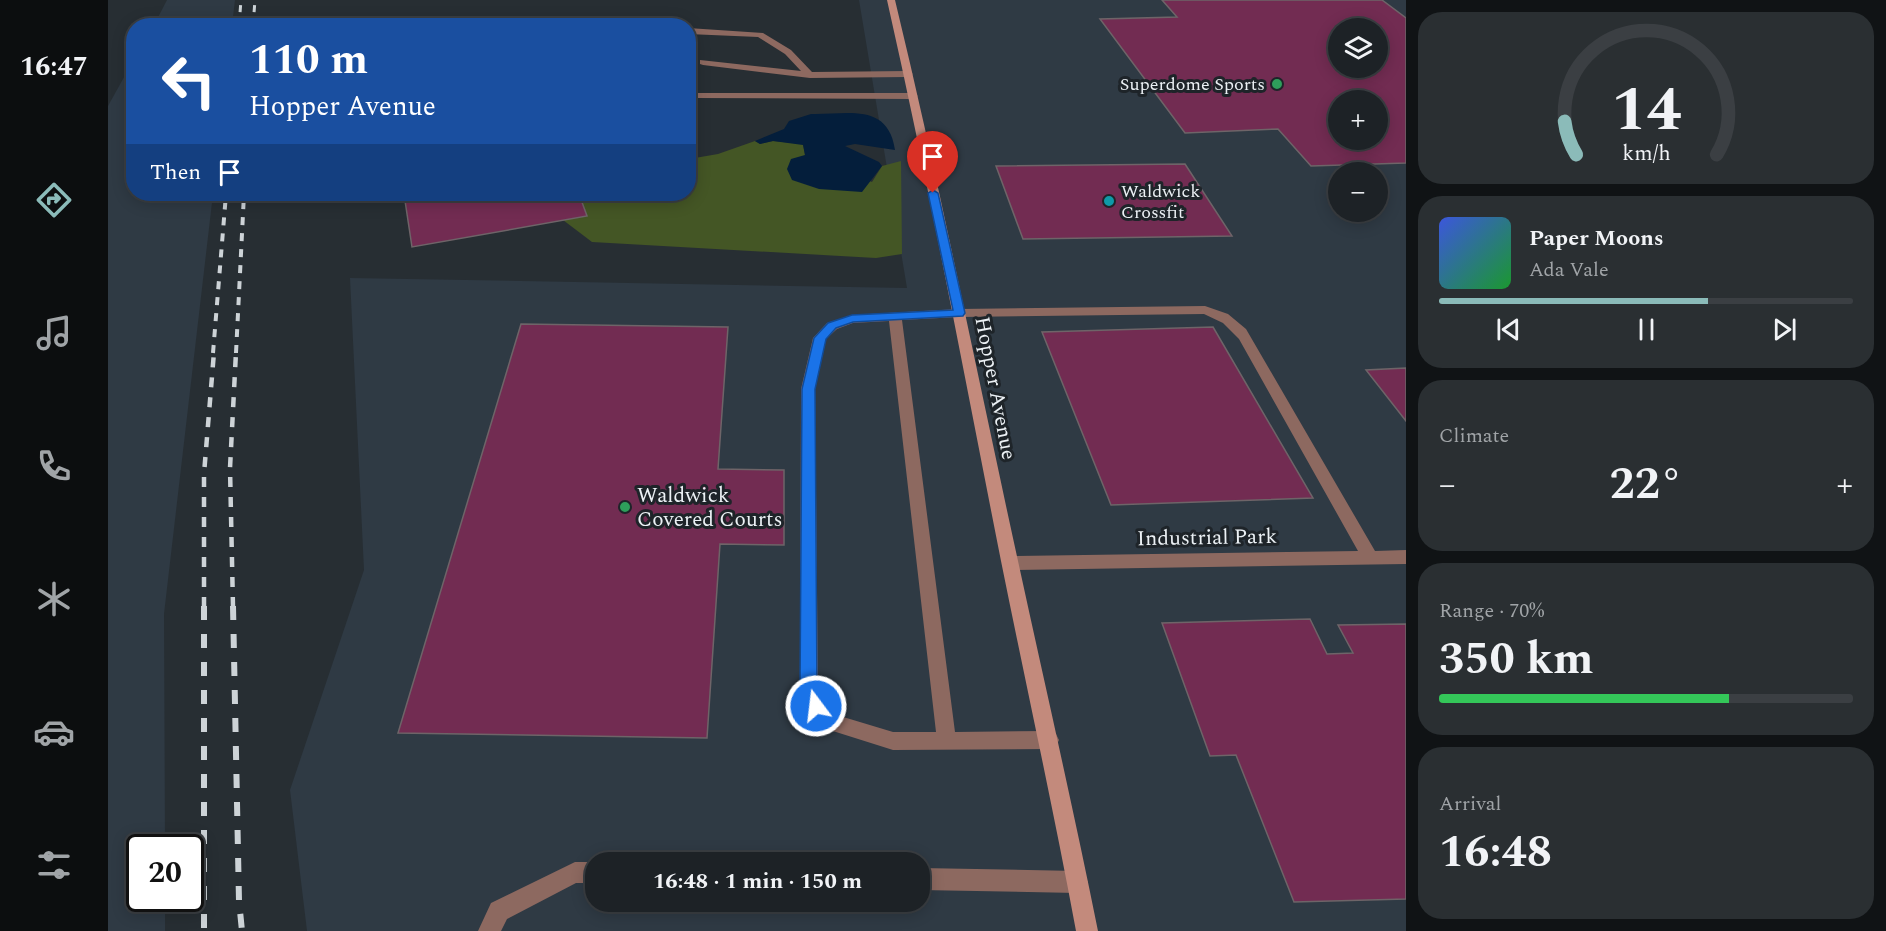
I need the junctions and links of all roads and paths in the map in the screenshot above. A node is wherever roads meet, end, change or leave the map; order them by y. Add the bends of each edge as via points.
1 (891, 0) edge
2 (696, 31) edge
3 (703, 62) dead end
4 (853, 74) junction
5 (908, 74) junction
6 (810, 75) junction
7 (856, 94) junction
8 (696, 95) edge
9 (913, 96) junction
10 (959, 313) junction
11 (896, 316) junction
12 (1370, 557) junction
13 (1406, 557) edge
14 (1010, 563) junction
15 (1049, 740) junction
16 (947, 741) junction
17 (585, 872) edge
18 (930, 879) edge
19 (1077, 882) junction
20 (489, 931) edge
21 (1087, 931) edge

1 - 5 street, Hopper Avenue
2 - 6 lane via 760,35 788,52
3 - 6 lane
4 - 5 lane
4 - 6 lane
4 - 7 lane
5 - 9 street, Hopper Avenue
7 - 8 lane
7 - 9 lane
9 - 10 street, Hopper Avenue
10 - 11 lane
10 - 12 lane via 1205,310 1220,314 1245,338
10 - 14 street, Hopper Avenue
11 - 16 lane
11 - 16 lane via 852,319 832,326 820,338 808,389 809,692 824,720 893,741
12 - 13 lane, Industrial Park
12 - 14 lane, Industrial Park
14 - 15 street, Hopper Avenue
15 - 16 lane
15 - 19 street, Hopper Avenue
17 - 20 lane via 575,872 499,911
18 - 19 lane
19 - 21 street, Hopper Avenue

